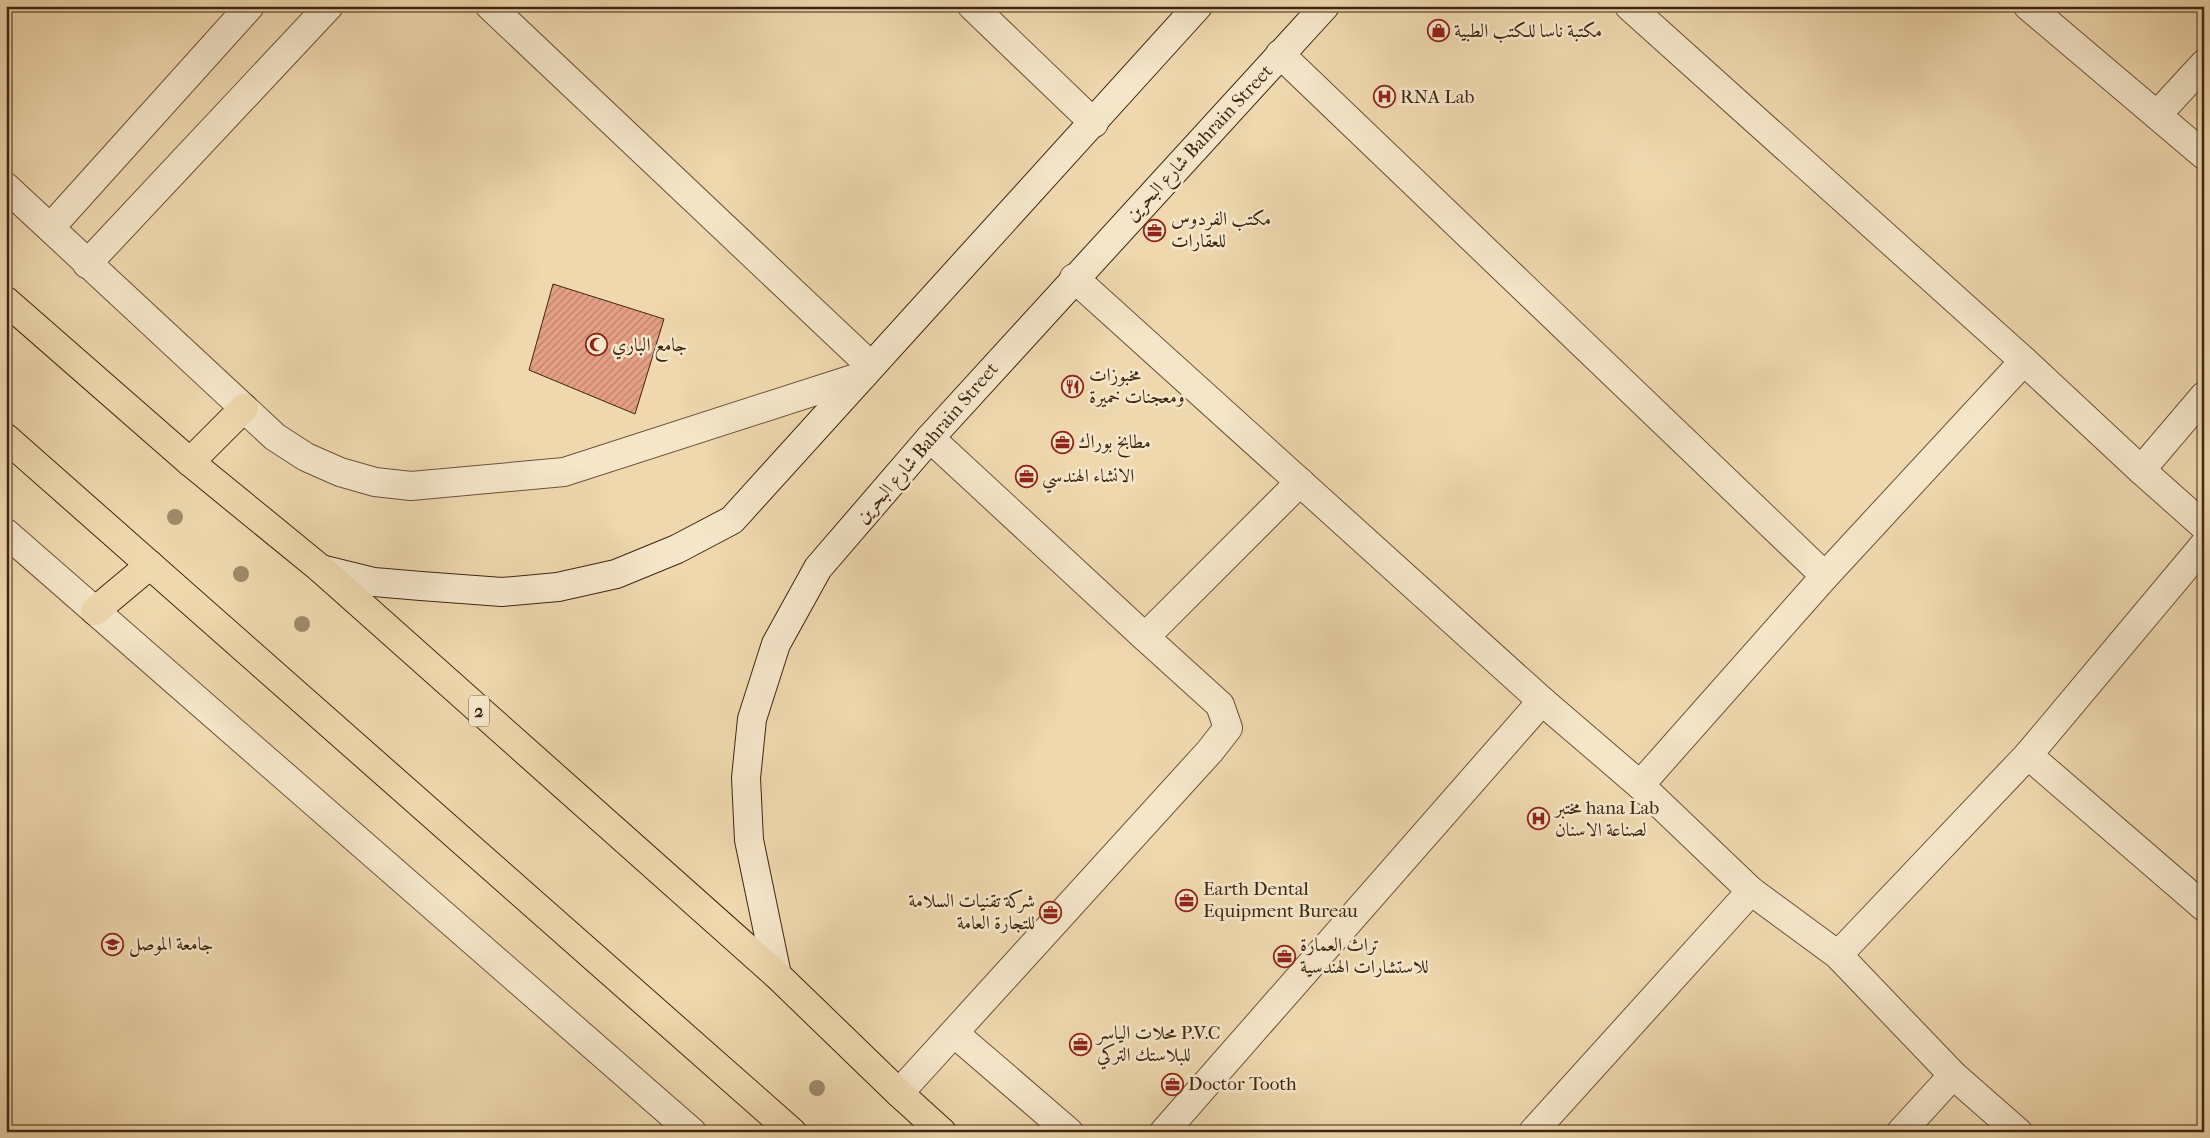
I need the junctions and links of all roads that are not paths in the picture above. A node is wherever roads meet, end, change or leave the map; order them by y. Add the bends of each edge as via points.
1 (250, 6) edge
2 (329, 6) edge
3 (490, 6) edge
4 (972, 6) edge
5 (1198, 6) edge
6 (1325, 6) edge
7 (1629, 6) edge
8 (2028, 6) edge
9 (1280, 54) junction
10 (2204, 64) edge
11 (2157, 116) junction
12 (1094, 123) junction
13 (2204, 155) edge
14 (6, 187) edge
15 (51, 227) junction
16 (87, 264) junction
17 (1074, 278) junction
18 (6, 300) edge
19 (2024, 360) junction
20 (866, 371) junction
21 (2204, 396) edge
22 (244, 408) junction
23 (6, 438) edge
24 (930, 438) junction
25 (190, 462) junction
26 (2141, 470) junction
27 (1300, 482) junction
28 (2204, 526) edge
29 (6, 533) edge
30 (2204, 545) edge
31 (150, 565) junction
32 (320, 569) junction
33 (1825, 576) junction
34 (96, 611) junction
35 (1145, 637) junction
36 (1542, 701) junction
37 (2028, 755) junction
38 (1640, 785) junction
39 (1750, 891) junction
40 (2204, 907) edge
41 (1838, 955) junction
42 (777, 975) junction
43 (954, 1033) junction
44 (1953, 1075) junction
45 (899, 1093) junction
46 (692, 1132) edge
47 (792, 1132) edge
48 (942, 1132) edge
49 (1068, 1132) edge
50 (1164, 1132) edge
51 (1533, 1132) edge
52 (1901, 1132) edge
53 (2018, 1132) edge

1 - 15 street
2 - 16 street
3 - 20 street
4 - 12 street
5 - 12 street
6 - 9 street, شارع البحرين Bahrain Street
7 - 19 street
8 - 11 street
9 - 17 street, شارع البحرين Bahrain Street
9 - 33 street
10 - 11 street
11 - 13 street
12 - 20 street
14 - 15 street
15 - 16 street
16 - 22 street
17 - 24 street, شارع البحرين Bahrain Street
17 - 27 street
18 - 25 highway, 2
19 - 26 street
19 - 33 street
20 - 22 street via 564,472 448,484 402,485 375,482 340,472 306,457 275,437
20 - 32 street via 732,520 677,549 616,574 558,587 502,592 374,582
21 - 26 street
22 - 25 highway
23 - 31 highway
24 - 35 street
24 - 42 street, شارع البحرين Bahrain Street via 818,568 776,644 752,719 746,778 749,840
25 - 32 highway, 2
26 - 28 street
27 - 35 street
27 - 36 street
29 - 34 street
30 - 37 street
31 - 34 highway
31 - 47 highway
32 - 42 highway, 2
33 - 38 street
34 - 46 street
35 - 43 street via 1220,706 1228,728
36 - 38 street
36 - 50 street
37 - 40 street
37 - 41 street
38 - 39 street
39 - 41 street
39 - 51 street
41 - 44 street
42 - 45 highway, 2
43 - 45 street
43 - 49 street
44 - 52 street
44 - 53 street
45 - 48 highway, 2

